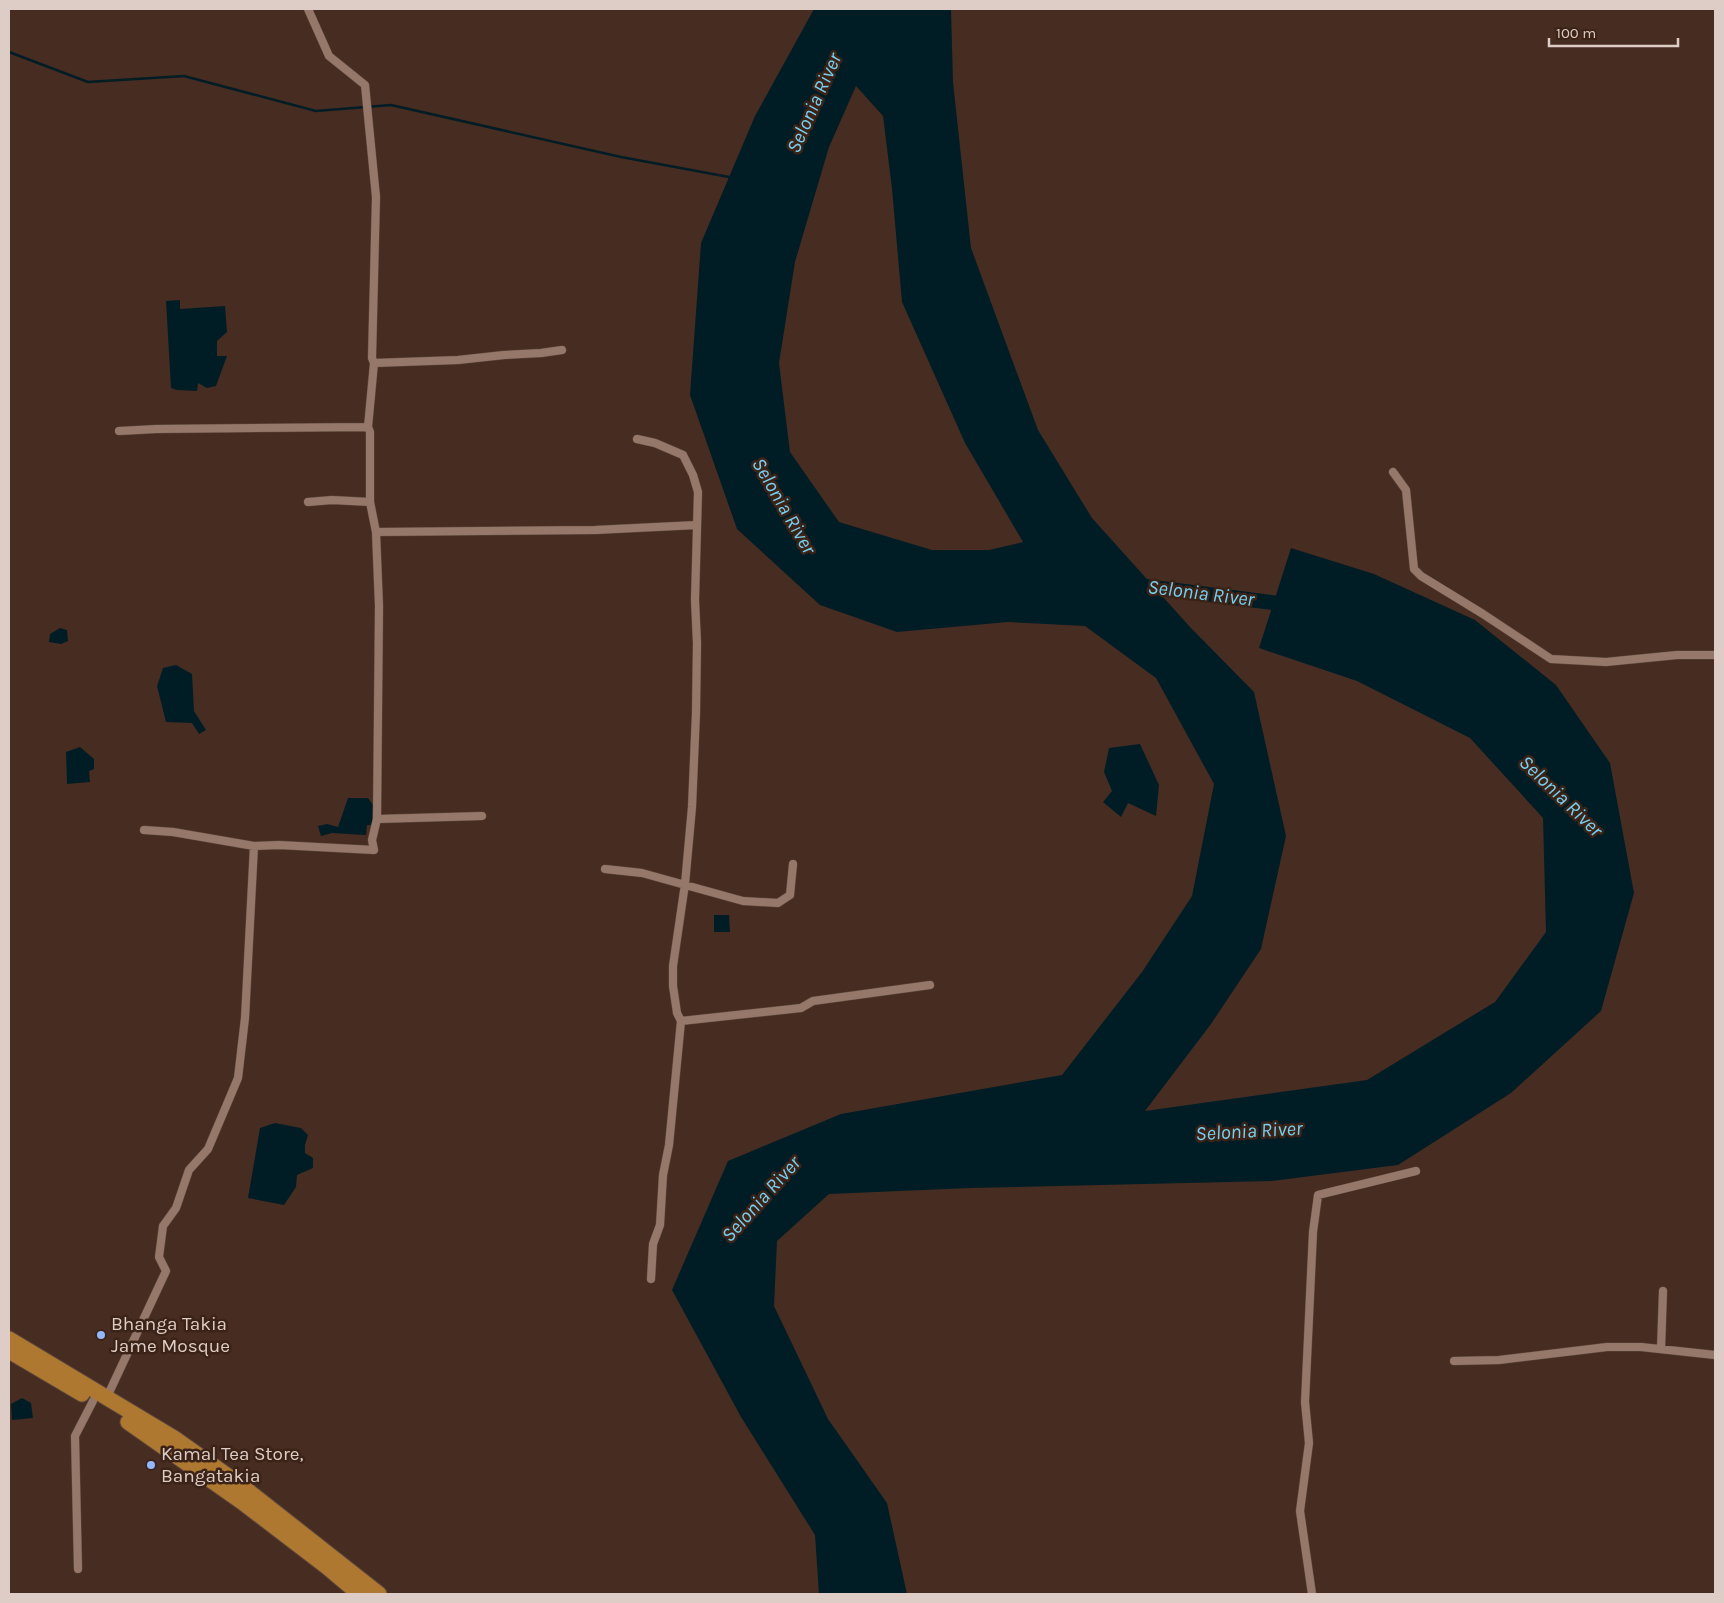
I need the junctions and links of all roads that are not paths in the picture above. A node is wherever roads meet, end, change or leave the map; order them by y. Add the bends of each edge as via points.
1 (308, 9) edge
2 (562, 350) dead end
3 (374, 362) junction
4 (368, 427) junction
5 (119, 431) dead end
6 (637, 440) dead end
7 (1393, 472) dead end
8 (308, 502) dead end
9 (370, 502) junction
10 (697, 526) junction
11 (376, 532) junction
12 (1715, 655) edge
13 (482, 816) dead end
14 (377, 818) junction
15 (144, 830) dead end
16 (254, 846) junction
17 (794, 864) dead end
18 (605, 869) dead end
19 (685, 884) junction
20 (930, 985) dead end
21 (681, 1021) junction
22 (1416, 1172) dead end
23 (652, 1279) dead end
24 (1663, 1291) dead end
25 (9, 1339) edge
26 (1661, 1349) junction
27 (9, 1351) edge
28 (1715, 1355) edge
29 (1454, 1361) dead end
30 (100, 1399) junction
31 (78, 1569) dead end
32 (358, 1594) edge
33 (379, 1594) edge
34 (1312, 1594) edge

1 - 3 street via 329,56 365,85 376,197
2 - 3 street via 458,360
3 - 4 street
4 - 5 street
4 - 9 street
6 - 10 street via 655,443 683,455 698,492
7 - 12 street via 1406,490 1414,568 1420,576 1551,659 1606,662
8 - 9 street
9 - 11 street
10 - 11 street
10 - 19 street via 696,713
11 - 14 street via 379,606
13 - 14 street
14 - 16 street via 372,840 374,850
15 - 16 street
16 - 30 street via 245,1018 238,1078 208,1149 189,1170 176,1208 163,1226 160,1257 166,1271
17 - 19 street via 790,895 778,903 743,901
18 - 19 street via 642,873
19 - 21 street via 673,966 673,986
20 - 21 street via 813,1001 801,1008
21 - 23 street via 660,1225 653,1244
22 - 34 street via 1318,1196 1313,1232 1305,1402 1309,1443 1300,1511
24 - 26 street
25 - 30 highway
26 - 28 street
26 - 29 street via 1607,1347 1499,1360
27 - 30 highway
30 - 31 street via 75,1436
30 - 32 highway via 242,1502
30 - 33 highway via 174,1438 242,1486

